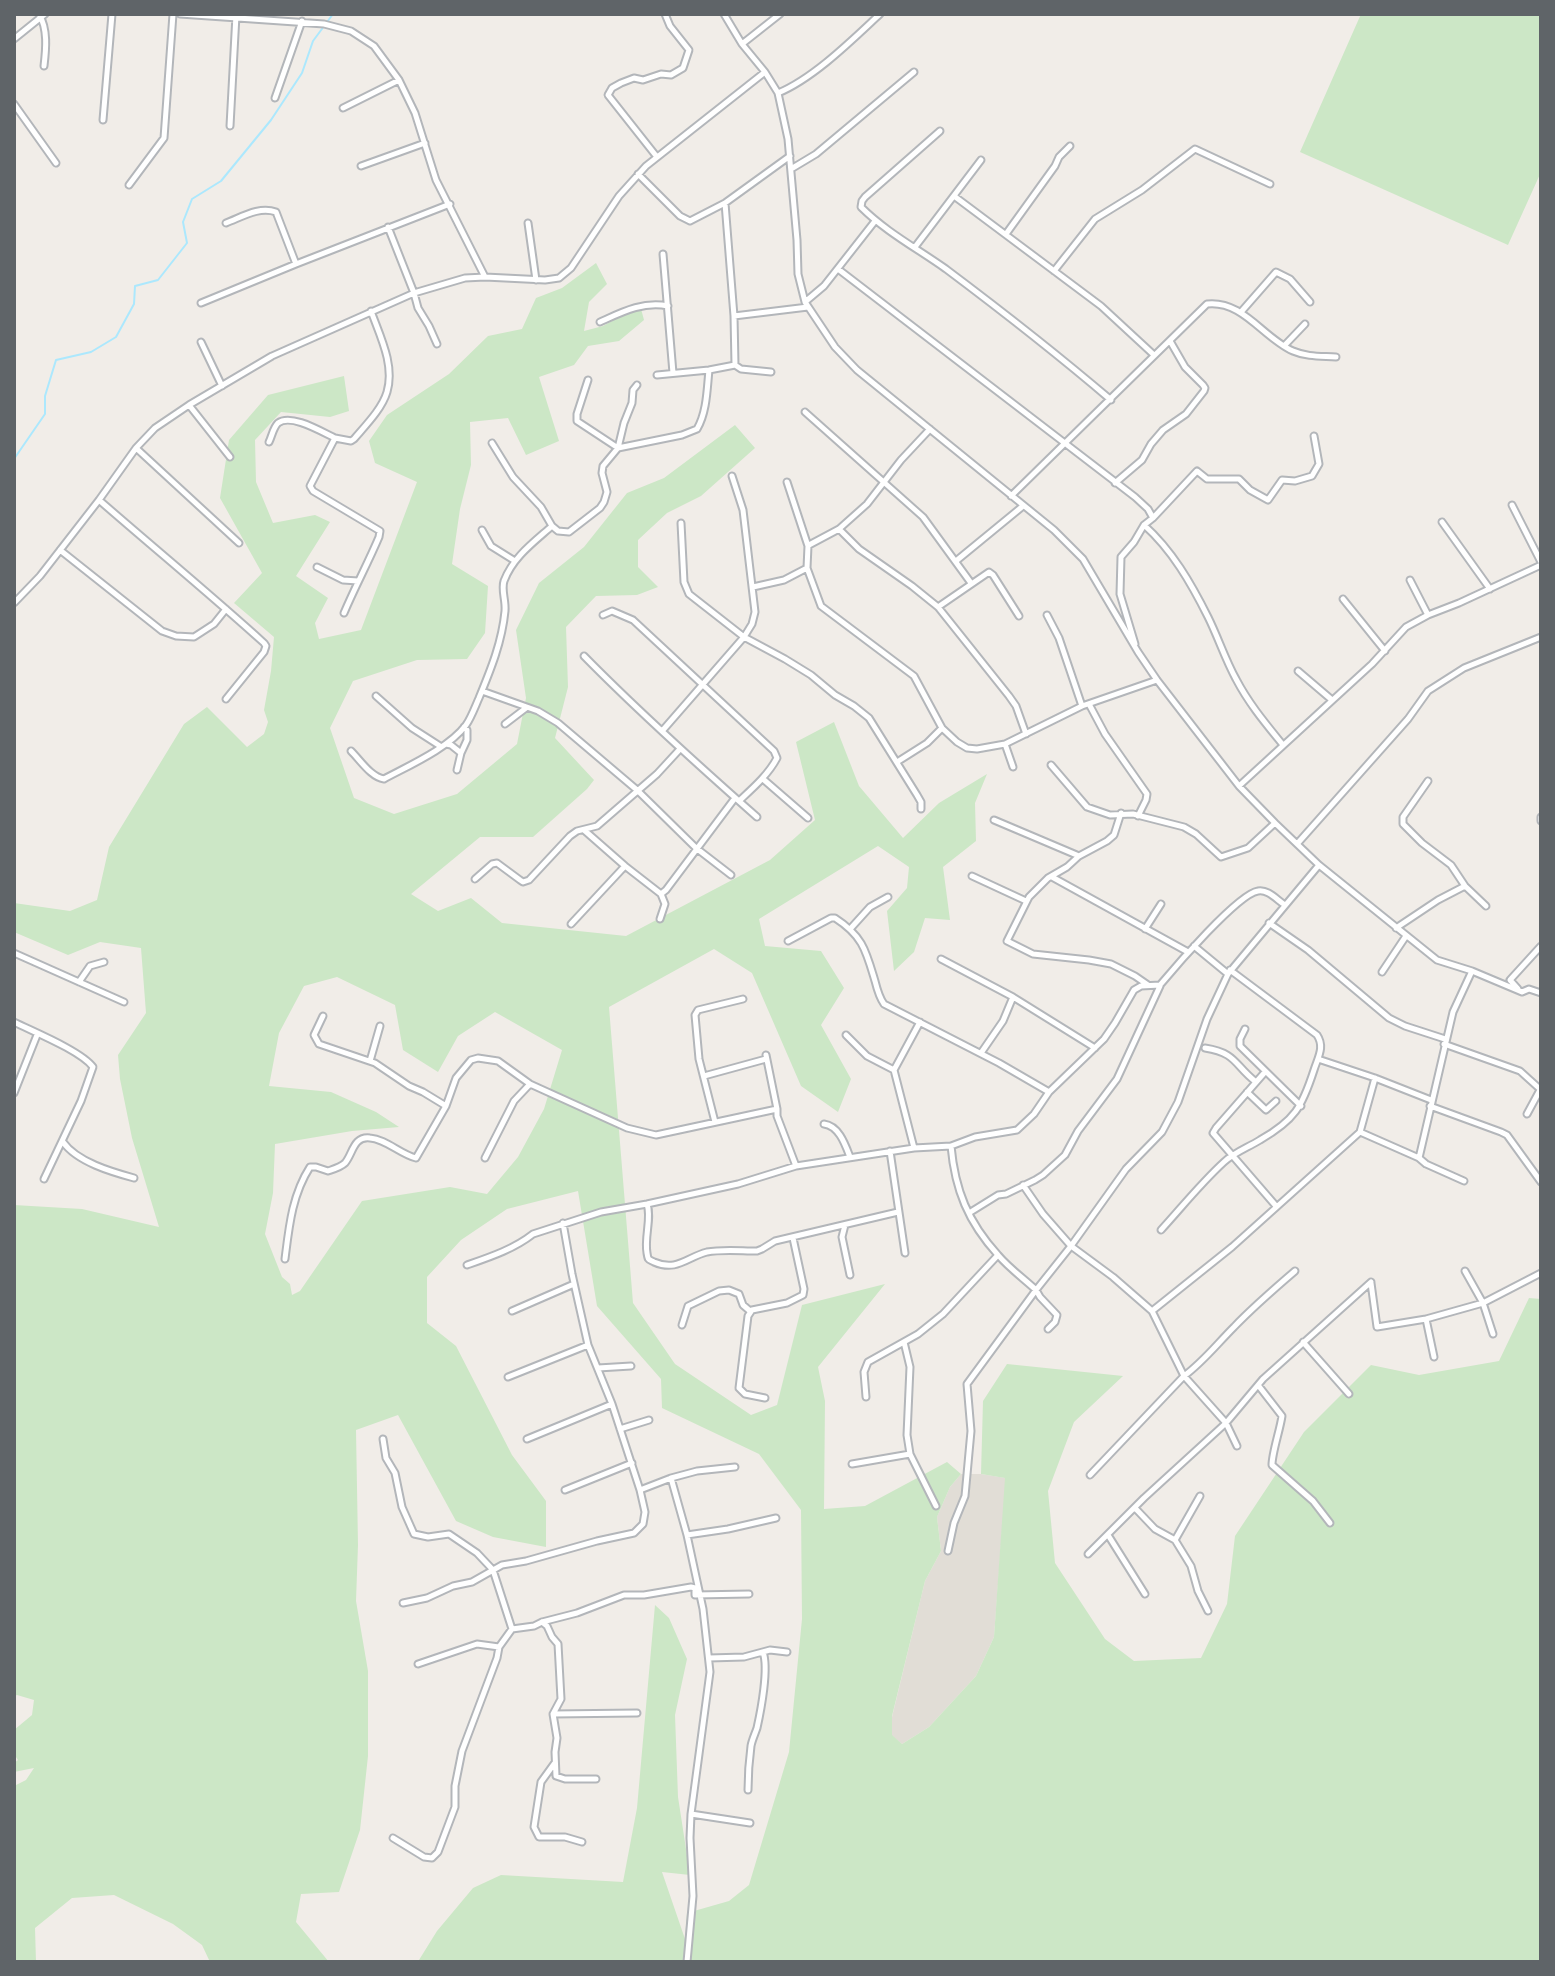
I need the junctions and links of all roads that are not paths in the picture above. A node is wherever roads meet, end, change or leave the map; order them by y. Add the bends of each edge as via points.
1 (112, 14) edge
2 (173, 14) edge
3 (180, 14) edge
4 (665, 14) edge
5 (724, 14) edge
6 (780, 14) edge
7 (880, 14) edge
8 (41, 15) edge
9 (236, 15) edge
10 (302, 21) junction
11 (14, 39) edge
12 (742, 44) junction
13 (44, 66) dead end
14 (765, 72) junction
15 (914, 72) dead end
16 (399, 80) junction
17 (778, 93) junction
18 (275, 98) dead end
19 (14, 104) edge
20 (343, 108) dead end
21 (103, 120) dead end
22 (230, 126) dead end
23 (940, 131) dead end
24 (425, 143) junction
25 (1070, 146) dead end
26 (790, 156) junction
27 (657, 157) junction
28 (981, 160) dead end
29 (56, 163) dead end
30 (361, 166) dead end
31 (791, 169) junction
32 (638, 174) junction
33 (1270, 184) dead end
34 (129, 185) dead end
35 (954, 196) junction
36 (725, 203) junction
37 (450, 204) junction
38 (875, 221) junction
39 (226, 223) dead end
40 (528, 223) dead end
41 (388, 227) junction
42 (1006, 234) junction
43 (915, 247) junction
44 (663, 254) dead end
45 (296, 264) junction
46 (838, 269) junction
47 (1054, 271) junction
48 (485, 277) junction
49 (536, 280) junction
50 (414, 293) junction
51 (1310, 302) dead end
52 (201, 303) dead end
53 (807, 304) junction
54 (668, 306) junction
55 (371, 311) junction
56 (1241, 312) junction
57 (734, 316) junction
58 (600, 322) dead end
59 (1305, 324) dead end
60 (1170, 341) junction
61 (201, 342) dead end
62 (437, 344) dead end
63 (1284, 346) junction
64 (1154, 355) junction
65 (1336, 357) dead end
66 (735, 365) junction
67 (709, 370) junction
68 (771, 372) dead end
69 (673, 373) junction
70 (657, 375) dead end
71 (588, 380) dead end
72 (637, 385) dead end
73 (222, 386) junction
74 (1111, 400) junction
75 (189, 405) junction
76 (805, 412) dead end
77 (930, 429) junction
78 (1314, 436) dead end
79 (335, 438) junction
80 (269, 442) dead end
81 (492, 443) dead end
82 (1065, 445) junction
83 (136, 448) junction
84 (618, 448) junction
85 (230, 457) dead end
86 (732, 476) dead end
87 (885, 481) junction
88 (787, 482) dead end
89 (1115, 483) junction
90 (1011, 496) junction
91 (99, 500) junction
92 (1512, 505) dead end
93 (1023, 506) junction
94 (1153, 518) junction
95 (1442, 522) dead end
96 (681, 523) dead end
97 (1144, 525) junction
98 (552, 526) junction
99 (839, 529) junction
100 (482, 530) dead end
101 (239, 543) dead end
102 (808, 546) junction
103 (60, 550) junction
104 (515, 561) junction
105 (956, 561) junction
106 (1541, 563) edge
107 (317, 567) dead end
108 (807, 568) junction
109 (1410, 580) dead end
110 (347, 581) junction
111 (359, 581) junction
112 (971, 583) junction
113 (753, 587) junction
114 (354, 588) junction
115 (1490, 589) junction
116 (1343, 599) dead end
117 (14, 603) edge
118 (938, 607) junction
119 (226, 609) junction
120 (344, 613) dead end
121 (603, 615) dead end
122 (1047, 615) dead end
123 (1428, 615) junction
124 (1019, 616) dead end
125 (744, 637) junction
126 (1541, 637) edge
127 (1385, 651) junction
128 (1138, 652) junction
129 (584, 656) dead end
130 (1298, 671) dead end
131 (1157, 680) junction
132 (703, 684) junction
133 (482, 691) junction
134 (376, 696) dead end
135 (226, 699) dead end
136 (1332, 700) junction
137 (1089, 704) junction
138 (1082, 706) junction
139 (527, 707) junction
140 (505, 724) dead end
141 (464, 727) junction
142 (942, 728) junction
143 (663, 730) junction
144 (1026, 734) junction
145 (447, 743) junction
146 (1005, 744) junction
147 (1283, 745) junction
148 (680, 749) junction
149 (351, 751) dead end
150 (461, 753) junction
151 (897, 762) junction
152 (1051, 765) dead end
153 (1013, 767) dead end
154 (457, 770) dead end
155 (763, 779) junction
156 (1428, 781) dead end
157 (1239, 786) junction
158 (637, 790) junction
159 (737, 799) junction
160 (921, 809) dead end
161 (1121, 813) junction
162 (1138, 816) junction
163 (757, 817) dead end
164 (808, 818) dead end
165 (994, 820) dead end
166 (1275, 823) junction
167 (584, 829) junction
168 (1297, 844) junction
169 (696, 848) junction
170 (1079, 856) junction
171 (1319, 865) junction
172 (625, 866) junction
173 (731, 875) dead end
174 (972, 876) dead end
175 (1052, 877) junction
176 (475, 879) dead end
177 (1465, 886) junction
178 (661, 894) junction
179 (888, 897) dead end
180 (1026, 901) junction
181 (1161, 904) dead end
182 (1285, 905) junction
183 (1486, 906) dead end
184 (660, 919) dead end
185 (1269, 923) junction
186 (571, 924) dead end
187 (851, 928) junction
188 (1396, 928) junction
189 (1145, 929) junction
190 (1407, 936) junction
191 (788, 941) dead end
192 (1194, 946) junction
193 (1541, 946) edge
194 (1188, 952) junction
195 (14, 953) edge
196 (941, 959) dead end
197 (104, 962) dead end
198 (1472, 971) junction
199 (1229, 972) junction
200 (1382, 972) dead end
201 (79, 982) junction
202 (1149, 985) junction
203 (1160, 985) junction
204 (1522, 992) junction
205 (1541, 993) edge
206 (1013, 997) junction
207 (743, 999) dead end
208 (124, 1002) dead end
209 (323, 1016) dead end
210 (14, 1022) edge
211 (920, 1022) junction
212 (380, 1026) dead end
213 (1245, 1029) dead end
214 (37, 1034) junction
215 (846, 1035) dead end
216 (1444, 1041) junction
217 (1095, 1048) junction
218 (1205, 1048) dead end
219 (981, 1053) junction
220 (1318, 1059) junction
221 (370, 1061) junction
222 (894, 1070) junction
223 (1265, 1072) junction
224 (704, 1076) junction
225 (1375, 1078) junction
226 (1256, 1082) junction
227 (530, 1084) junction
228 (1541, 1090) edge
229 (1049, 1092) junction
230 (1247, 1092) junction
231 (14, 1093) edge
232 (1276, 1101) dead end
233 (1431, 1103) junction
234 (446, 1106) junction
235 (1301, 1106) junction
236 (777, 1109) junction
237 (1527, 1114) dead end
238 (715, 1122) junction
239 (824, 1124) dead end
240 (1360, 1132) junction
241 (63, 1142) junction
242 (951, 1146) junction
243 (914, 1148) junction
244 (890, 1151) junction
245 (1232, 1155) junction
246 (850, 1157) junction
247 (485, 1158) dead end
248 (1419, 1158) junction
249 (796, 1166) junction
250 (134, 1178) dead end
251 (44, 1179) dead end
252 (1464, 1181) dead end
253 (1541, 1182) edge
254 (1023, 1185) junction
255 (647, 1204) junction
256 (1276, 1206) junction
257 (898, 1212) junction
258 (969, 1213) junction
259 (563, 1223) junction
260 (845, 1225) junction
261 (1161, 1230) dead end
262 (793, 1240) junction
263 (1071, 1246) junction
264 (905, 1253) dead end
265 (998, 1255) junction
266 (285, 1259) dead end
267 (467, 1265) dead end
268 (1295, 1271) dead end
269 (1465, 1271) dead end
270 (1541, 1273) edge
271 (850, 1275) dead end
272 (574, 1284) junction
273 (1036, 1290) junction
274 (1483, 1303) junction
275 (512, 1311) dead end
276 (750, 1311) junction
277 (1152, 1311) junction
278 (1426, 1319) junction
279 (682, 1325) dead end
280 (1048, 1329) dead end
281 (1493, 1334) dead end
282 (904, 1342) junction
283 (1303, 1342) junction
284 (588, 1345) junction
285 (1434, 1357) dead end
286 (631, 1366) dead end
287 (598, 1368) junction
288 (1184, 1376) junction
289 (508, 1377) dead end
290 (1258, 1385) junction
291 (1349, 1394) dead end
292 (866, 1397) dead end
293 (765, 1398) dead end
294 (612, 1404) junction
295 (649, 1420) dead end
296 (1226, 1423) junction
297 (620, 1429) junction
298 (383, 1439) dead end
299 (527, 1439) dead end
300 (1237, 1446) dead end
301 (910, 1454) junction
302 (632, 1463) junction
303 (852, 1464) dead end
304 (735, 1467) dead end
305 (1090, 1475) dead end
306 (671, 1478) junction
307 (565, 1490) dead end
308 (640, 1490) junction
309 (1200, 1496) dead end
310 (936, 1506) dead end
311 (1135, 1508) junction
312 (776, 1518) dead end
313 (1330, 1523) dead end
314 (687, 1535) junction
315 (1108, 1535) junction
316 (1175, 1540) junction
317 (948, 1551) dead end
318 (1088, 1554) dead end
319 (493, 1570) junction
320 (749, 1594) dead end
321 (1145, 1594) dead end
322 (700, 1596) junction
323 (403, 1603) dead end
324 (1208, 1611) dead end
325 (546, 1623) junction
326 (512, 1629) junction
327 (499, 1647) junction
328 (763, 1652) junction
329 (787, 1652) dead end
330 (709, 1658) junction
331 (418, 1664) dead end
332 (637, 1713) dead end
333 (553, 1714) junction
334 (555, 1764) junction
335 (596, 1779) dead end
336 (748, 1790) dead end
337 (691, 1814) junction
338 (750, 1823) dead end
339 (393, 1838) dead end
340 (582, 1842) dead end
341 (687, 1962) edge

1 - 21 street
2 - 34 street via 164,138
3 - 9 street
4 - 27 street via 689,50 683,68 671,75 634,78 608,95
5 - 12 street
6 - 12 street
7 - 17 street via 795,86
8 - 11 street
8 - 13 street
9 - 10 street
9 - 22 street
10 - 16 street via 351,31 374,46
10 - 18 street
12 - 14 street
14 - 17 street
14 - 27 street
15 - 31 street
16 - 20 street
16 - 24 street
17 - 26 street
19 - 29 street
23 - 38 street via 862,201 861,207
24 - 30 street
24 - 37 street
25 - 42 street
26 - 31 street
26 - 36 street
27 - 32 street
28 - 35 street
31 - 53 street via 798,274
32 - 36 street via 687,221
32 - 49 street via 567,273
33 - 47 street via 1195,149 1095,219
35 - 42 street
35 - 43 street
36 - 57 street
37 - 41 street
37 - 48 street
38 - 43 street
38 - 46 street
39 - 45 street via 266,209 276,212
40 - 49 street
41 - 45 street
41 - 50 street
42 - 47 street
43 - 74 street
44 - 54 street
45 - 52 street
46 - 53 street
46 - 82 street
47 - 64 street
48 - 49 street
48 - 50 street
50 - 55 street
50 - 62 street
51 - 56 street via 1290,279 1276,272
53 - 57 street
53 - 77 street via 849,363
54 - 58 street via 631,308
54 - 69 street
55 - 73 street via 272,356
55 - 79 street via 386,353 387,392 354,439
56 - 60 street via 1207,304
56 - 63 street
57 - 66 street
59 - 63 street
60 - 64 street
60 - 89 street via 1204,391
61 - 73 street
63 - 65 street via 1307,356
64 - 74 street
66 - 67 street
66 - 68 street
67 - 69 street
67 - 84 street via 697,429
69 - 70 street
71 - 84 street via 577,421
72 - 84 street
73 - 75 street
74 - 82 street
75 - 83 street
75 - 85 street
76 - 87 street
77 - 87 street
77 - 90 street
78 - 94 street via 1319,464 1312,476 1282,480 1268,500 1239,479 1207,479 1197,471
79 - 80 street via 288,419 275,427
79 - 111 street via 310,486 380,531
81 - 98 street
82 - 89 street
82 - 90 street
83 - 91 street
83 - 101 street
84 - 98 street via 603,466 607,492 600,508 569,532
86 - 113 street via 743,510
87 - 99 street
87 - 105 street via 929,524
88 - 102 street
89 - 94 street
90 - 93 street
91 - 103 street
91 - 119 street
92 - 106 street
93 - 105 street
93 - 128 street via 1083,559
94 - 97 street
95 - 115 street
96 - 125 street via 687,591
97 - 128 street via 1121,557 1120,594
97 - 147 street via 1189,582 1252,708
98 - 104 street
99 - 102 street
99 - 118 street
100 - 104 street via 491,546
102 - 108 street
103 - 117 street
103 - 119 street via 168,634 194,637
104 - 133 street via 503,585 501,641
105 - 112 street
106 - 115 street
107 - 110 street
108 - 113 street
108 - 142 street via 821,606 914,676
109 - 123 street
110 - 111 street
110 - 114 street
111 - 114 street
112 - 118 street
112 - 124 street via 991,573
113 - 125 street via 755,612
114 - 120 street
115 - 123 street
116 - 127 street
118 - 144 street via 1016,706
119 - 135 street via 266,646
121 - 132 street via 612,611 633,620
122 - 138 street
123 - 127 street via 1406,627
125 - 132 street
125 - 151 street via 857,708
126 - 168 street via 1464,668 1428,691
127 - 136 street
128 - 131 street
129 - 143 street
130 - 136 street
131 - 137 street
131 - 157 street
132 - 143 street
132 - 155 street via 774,751 777,758
133 - 139 street
133 - 141 street
134 - 145 street via 412,728
136 - 147 street
137 - 138 street
137 - 162 street via 1147,794
138 - 144 street
139 - 140 street
139 - 158 street via 558,723
141 - 145 street
141 - 150 street via 468,736
142 - 146 street via 967,748
142 - 151 street
143 - 148 street
144 - 146 street
145 - 149 street via 384,779
145 - 150 street
146 - 153 street
147 - 157 street
148 - 158 street
148 - 159 street
150 - 154 street
151 - 160 street
152 - 161 street via 1087,807
155 - 159 street
155 - 164 street
156 - 177 street via 1403,824 1451,865
157 - 166 street
158 - 167 street via 597,826
158 - 169 street
159 - 163 street
159 - 169 street
161 - 162 street
161 - 170 street via 1114,835
162 - 166 street via 1190,829 1221,857 1248,848
165 - 170 street
166 - 168 street
167 - 172 street
167 - 176 street via 570,836 526,882 497,863
168 - 171 street
169 - 173 street
169 - 178 street
170 - 175 street
171 - 182 street
171 - 188 street
172 - 178 street
172 - 186 street
174 - 180 street
175 - 180 street
175 - 189 street
177 - 183 street
177 - 188 street
178 - 184 street via 665,904
179 - 187 street
180 - 202 street via 1007,941 1033,954 1111,964
181 - 189 street
182 - 185 street
182 - 192 street via 1259,890
185 - 199 street
185 - 216 street via 1389,1018
187 - 191 street via 833,917
187 - 211 street via 867,954 881,1001
188 - 190 street
189 - 194 street
190 - 198 street via 1437,960
190 - 200 street
192 - 194 street
192 - 199 street
193 - 204 street via 1510,980
194 - 203 street
195 - 201 street
196 - 206 street
197 - 201 street via 90,966
198 - 204 street
198 - 216 street
199 - 220 street via 1317,1035 1322,1050
199 - 263 street via 1166,1126 1126,1169
201 - 208 street
202 - 203 street
202 - 217 street via 1134,990
203 - 254 street via 1113,1086 1065,1155
204 - 205 street
206 - 217 street
206 - 219 street
207 - 224 street via 696,1012
209 - 221 street via 314,1035 319,1044
210 - 214 street
211 - 219 street
211 - 222 street
212 - 221 street
213 - 223 street via 1239,1043
214 - 231 street
214 - 241 street via 93,1067
215 - 222 street via 867,1056
216 - 228 street via 1520,1071
216 - 233 street
217 - 229 street
218 - 226 street via 1234,1058
219 - 229 street
220 - 225 street
220 - 235 street
221 - 234 street
222 - 243 street
223 - 226 street
223 - 235 street
224 - 236 street via 766,1057
224 - 238 street
225 - 233 street
225 - 240 street
226 - 230 street
227 - 234 street via 498,1061 474,1059 456,1078
227 - 238 street via 647,1134
227 - 247 street via 514,1101
228 - 237 street
229 - 242 street via 1017,1130
230 - 232 street via 1266,1110
230 - 245 street via 1213,1133
233 - 248 street
233 - 253 street via 1507,1135
234 - 266 street via 416,1158 367,1137 356,1142 343,1165 328,1171 310,1167 291,1213
235 - 245 street via 1263,1139
236 - 238 street
236 - 249 street
239 - 246 street via 834,1127
240 - 248 street
240 - 256 street
241 - 250 street via 93,1164
241 - 251 street
242 - 243 street
242 - 258 street via 956,1181
243 - 244 street
244 - 246 street
244 - 257 street
245 - 256 street
245 - 261 street
246 - 249 street
248 - 252 street
249 - 255 street
254 - 258 street
254 - 263 street
255 - 259 street
255 - 262 street via 647,1255 666,1266 707,1252 757,1251 770,1242
256 - 277 street
257 - 260 street
257 - 264 street
258 - 265 street
259 - 267 street
259 - 272 street
260 - 262 street
260 - 271 street via 842,1237
262 - 276 street via 803,1295
263 - 273 street
263 - 277 street
265 - 273 street
265 - 282 street via 943,1314
268 - 288 street
269 - 274 street
270 - 274 street
272 - 275 street
272 - 284 street
273 - 280 street via 1057,1315
273 - 317 street via 967,1384 971,1431 965,1496
274 - 278 street
274 - 281 street
276 - 279 street via 739,1294 719,1291 688,1306
276 - 293 street via 739,1388
277 - 288 street
278 - 283 street via 1377,1327 1371,1282
278 - 285 street
282 - 292 street via 866,1364
282 - 301 street via 910,1367
283 - 290 street
283 - 291 street
284 - 287 street
284 - 289 street
286 - 287 street
287 - 294 street
288 - 296 street
288 - 305 street
290 - 296 street
290 - 313 street via 1282,1416 1272,1465
294 - 297 street
294 - 299 street
295 - 297 street
296 - 300 street
296 - 311 street
297 - 302 street
298 - 319 street via 414,1534 449,1534
301 - 303 street
301 - 310 street
302 - 307 street
302 - 308 street
304 - 306 street
306 - 308 street
306 - 314 street
308 - 319 street via 644,1518 634,1533
309 - 316 street
311 - 315 street
311 - 316 street
312 - 314 street
314 - 322 street
315 - 318 street
315 - 321 street
316 - 324 street
319 - 323 street via 472,1582
319 - 326 street
320 - 322 street
322 - 325 street via 691,1587 624,1595
322 - 330 street
325 - 326 street
325 - 333 street via 558,1644 561,1699
326 - 327 street
327 - 331 street via 477,1644
327 - 339 street via 462,1751 455,1807 438,1852 424,1857
328 - 329 street
328 - 330 street
328 - 336 street
330 - 337 street via 710,1685
332 - 333 street
333 - 334 street
334 - 335 street via 561,1779
334 - 340 street via 541,1782 534,1827 539,1837
337 - 338 street
337 - 341 street via 693,1896

